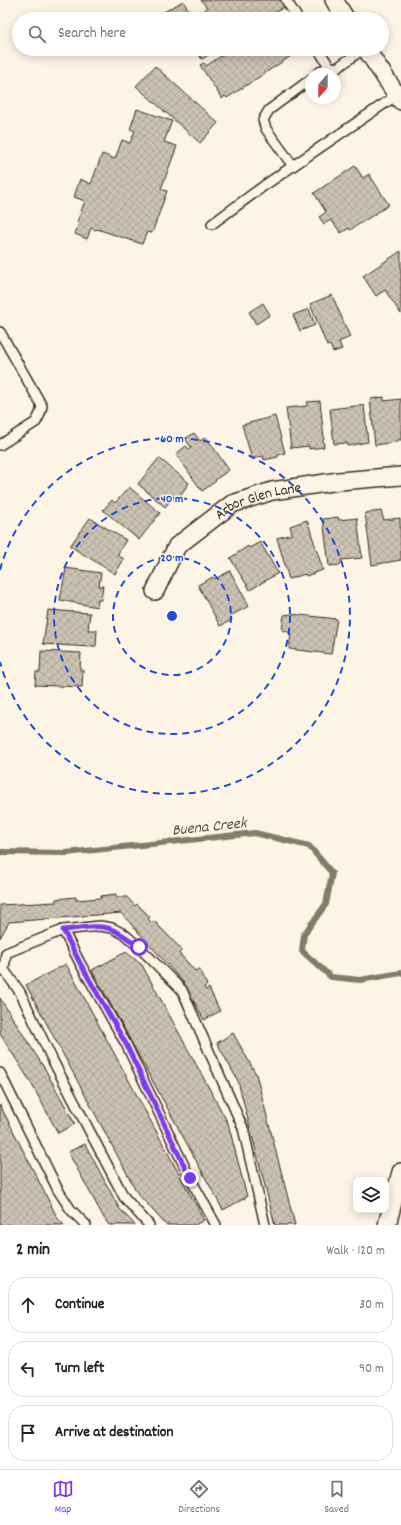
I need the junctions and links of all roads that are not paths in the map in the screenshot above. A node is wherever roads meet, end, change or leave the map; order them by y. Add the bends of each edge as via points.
1 (286, 0) edge
2 (334, 0) edge
3 (294, 12) edge
4 (342, 12) edge
5 (323, 56) edge
6 (353, 56) edge
7 (371, 56) edge
8 (329, 66) junction
9 (326, 68) edge
10 (305, 83) edge
11 (399, 98) edge
12 (293, 166) junction
13 (212, 224) dead end
14 (0, 332) edge
15 (0, 445) edge
16 (401, 476) edge
17 (155, 591) dead end
18 (63, 930) junction
19 (0, 1073) edge
20 (401, 1172) edge
21 (86, 1225) edge
22 (149, 1225) edge
23 (216, 1225) edge
24 (265, 1225) edge
25 (387, 1225) edge

1 - 3 lane
2 - 4 street
5 - 8 lane
6 - 8 lane via 337,68
7 - 11 street
8 - 9 lane
10 - 12 lane via 269,110 263,120 266,129
11 - 12 lane
12 - 13 lane
14 - 15 lane via 42,406 36,422
16 - 17 street, Arbor Glen Lane via 338,481 272,491 232,504 177,546
18 - 22 lane via 6,953 4,970 20,992 124,1197
18 - 23 lane via 126,1044 190,1178
18 - 24 lane via 100,926 124,934 182,990 243,1128
19 - 21 lane via 58,1190 71,1210
20 - 25 street

